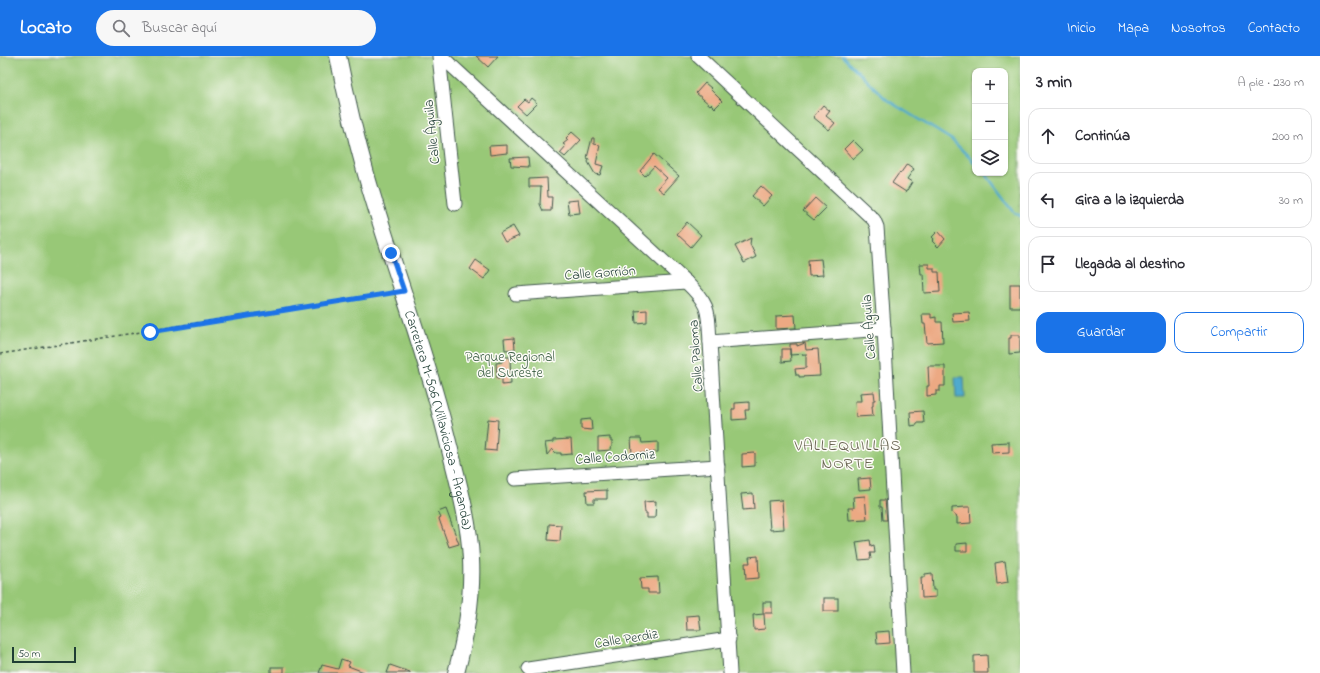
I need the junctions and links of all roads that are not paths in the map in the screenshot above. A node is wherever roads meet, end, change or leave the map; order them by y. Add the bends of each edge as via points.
1 (338, 56) edge
2 (440, 56) edge
3 (698, 56) edge
4 (455, 204) dead end
5 (686, 282) junction
6 (516, 294) dead end
7 (884, 329) junction
8 (710, 342) junction
9 (718, 466) junction
10 (515, 479) dead end
11 (729, 639) junction
12 (528, 669) dead end
13 (456, 673) edge
14 (730, 673) edge
15 (903, 673) edge

1 - 13 main road, Carretera M-506 (Villaviciosa - Arganda) via 366,175 438,402 469,533 471,588 466,628
2 - 4 street, Calle Águila
2 - 5 street, Calle Paloma
3 - 7 street, Calle Águila via 874,220 877,227
5 - 6 street, Calle Gorrión
5 - 8 street, Calle Paloma via 706,305
7 - 8 street
7 - 15 street, Calle Águila
8 - 9 street, Calle Paloma
9 - 10 street, Calle Codorniz
9 - 11 street, Calle Paloma
11 - 12 street, Calle Perdiz
11 - 14 street, Calle Paloma

